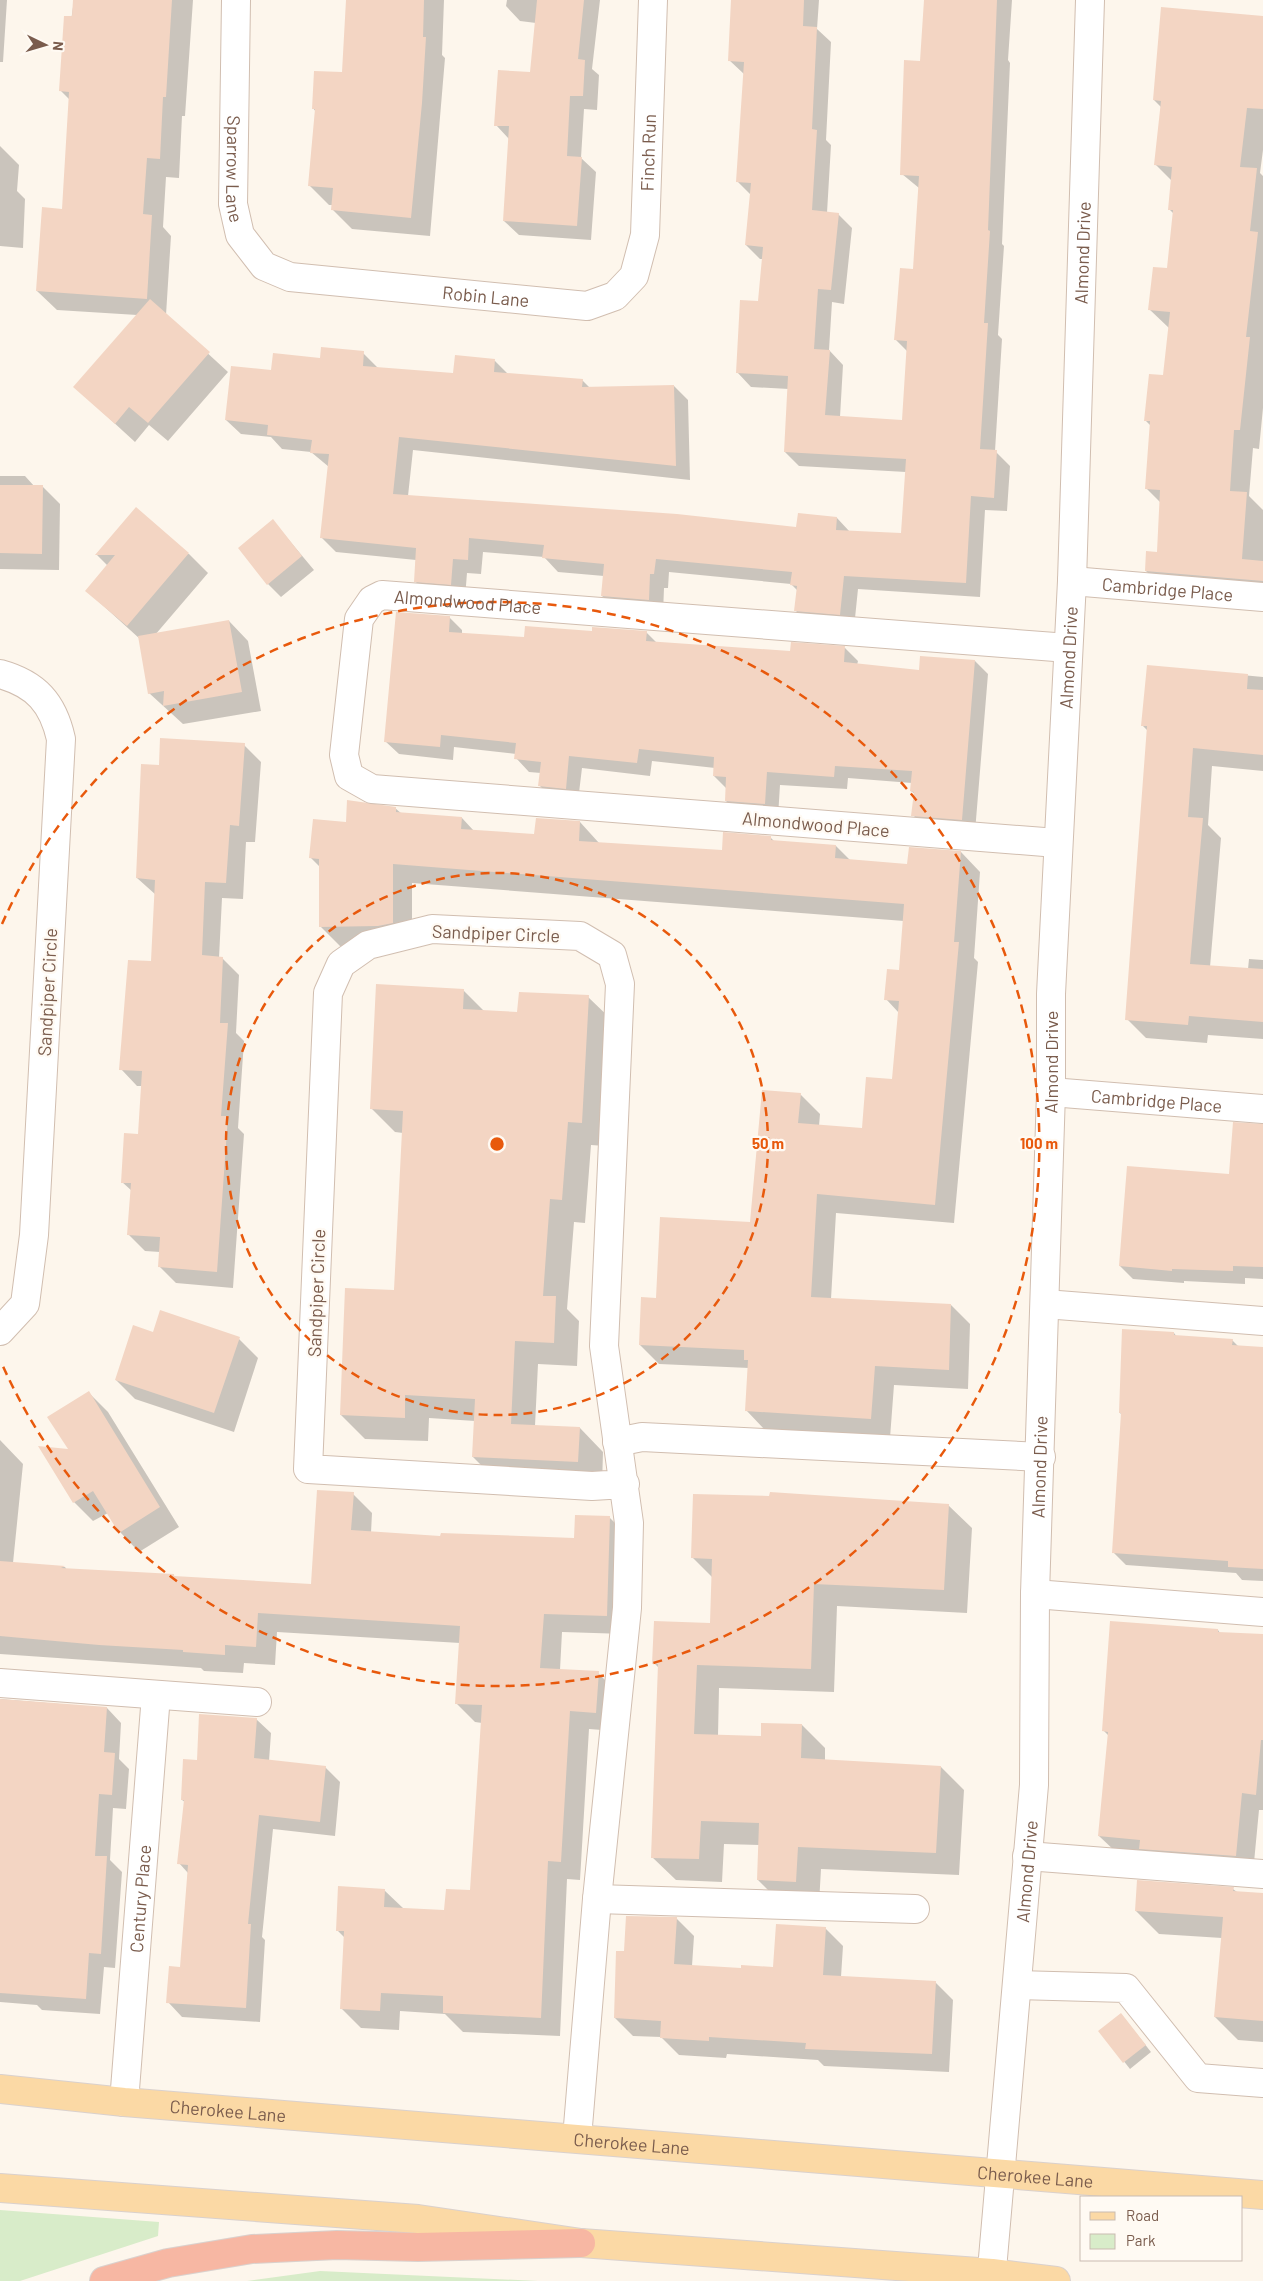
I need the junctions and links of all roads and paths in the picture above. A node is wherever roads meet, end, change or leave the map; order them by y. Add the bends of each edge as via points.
1 (236, 0) edge
2 (653, 0) edge
3 (1090, 0) edge
4 (354, 283) joint
5 (615, 296) joint
6 (1072, 581) junction
7 (1263, 597) edge
8 (1068, 648) junction
9 (0, 674) edge
10 (1057, 843) junction
11 (1051, 1092) junction
12 (1263, 1109) edge
13 (1045, 1304) junction
14 (1263, 1321) edge
15 (0, 1331) edge
16 (617, 1442) junction
17 (1041, 1457) junction
18 (625, 1484) junction
19 (1035, 1594) junction
20 (1263, 1612) edge
21 (0, 1683) edge
22 (156, 1695) junction
23 (257, 1702) dead end
24 (1028, 1856) junction
25 (1263, 1874) edge
26 (598, 1899) junction
27 (915, 1909) dead end
28 (1017, 1985) junction
29 (1263, 2083) edge
30 (0, 2089) edge
31 (124, 2102) junction
32 (576, 2138) junction
33 (1001, 2172) junction
34 (0, 2188) edge
35 (1263, 2195) edge
36 (581, 2243) junction
37 (991, 2277) edge
38 (104, 2281) edge
39 (1056, 2281) edge

1 - 4 street, Sparrow Lane via 233,204 240,235 264,266 290,277
2 - 5 street, Finch Run via 645,235 634,276
3 - 6 street, Almond Drive
4 - 5 street, Robin Lane via 587,306
6 - 7 street, Cambridge Place
6 - 8 street, Almond Drive
8 - 10 street, Almond Drive
8 - 10 street, Almondwood Place via 382,595 372,600 359,619 344,755 349,776 372,789
9 - 15 street, Sandpiper Circle via 36,689 56,719 61,739 34,1234 25,1304
10 - 11 street, Almond Drive
11 - 12 street, Cambridge Place
11 - 13 street, Almond Drive
13 - 14 street
13 - 17 street, Almond Drive
16 - 17 street via 642,1437
16 - 18 street, Sandpiper Circle
16 - 18 street, Sandpiper Circle via 604,1346 620,984 612,954 580,936 432,929 368,945 341,964 328,993 308,1469 592,1486
17 - 19 street, Almond Drive
18 - 26 street, Sandpiper Circle via 627,1608
19 - 20 street
19 - 24 street, Almond Drive via 1034,1785
21 - 22 street
22 - 23 street
22 - 31 street, Century Place
24 - 25 street
24 - 28 street, Almond Drive
26 - 27 street
26 - 32 street, Sandpiper Circle
28 - 29 street via 1126,1988 1198,2078
28 - 33 street, Almond Drive
30 - 31 main road, Cherokee Lane
31 - 32 main road, Cherokee Lane
32 - 33 main road, Cherokee Lane
33 - 35 main road, Cherokee Lane
33 - 37 street, Almond Drive
34 - 36 main road via 418,2219
36 - 37 main road
36 - 38 highway via 252,2249 168,2263
37 - 39 main road

